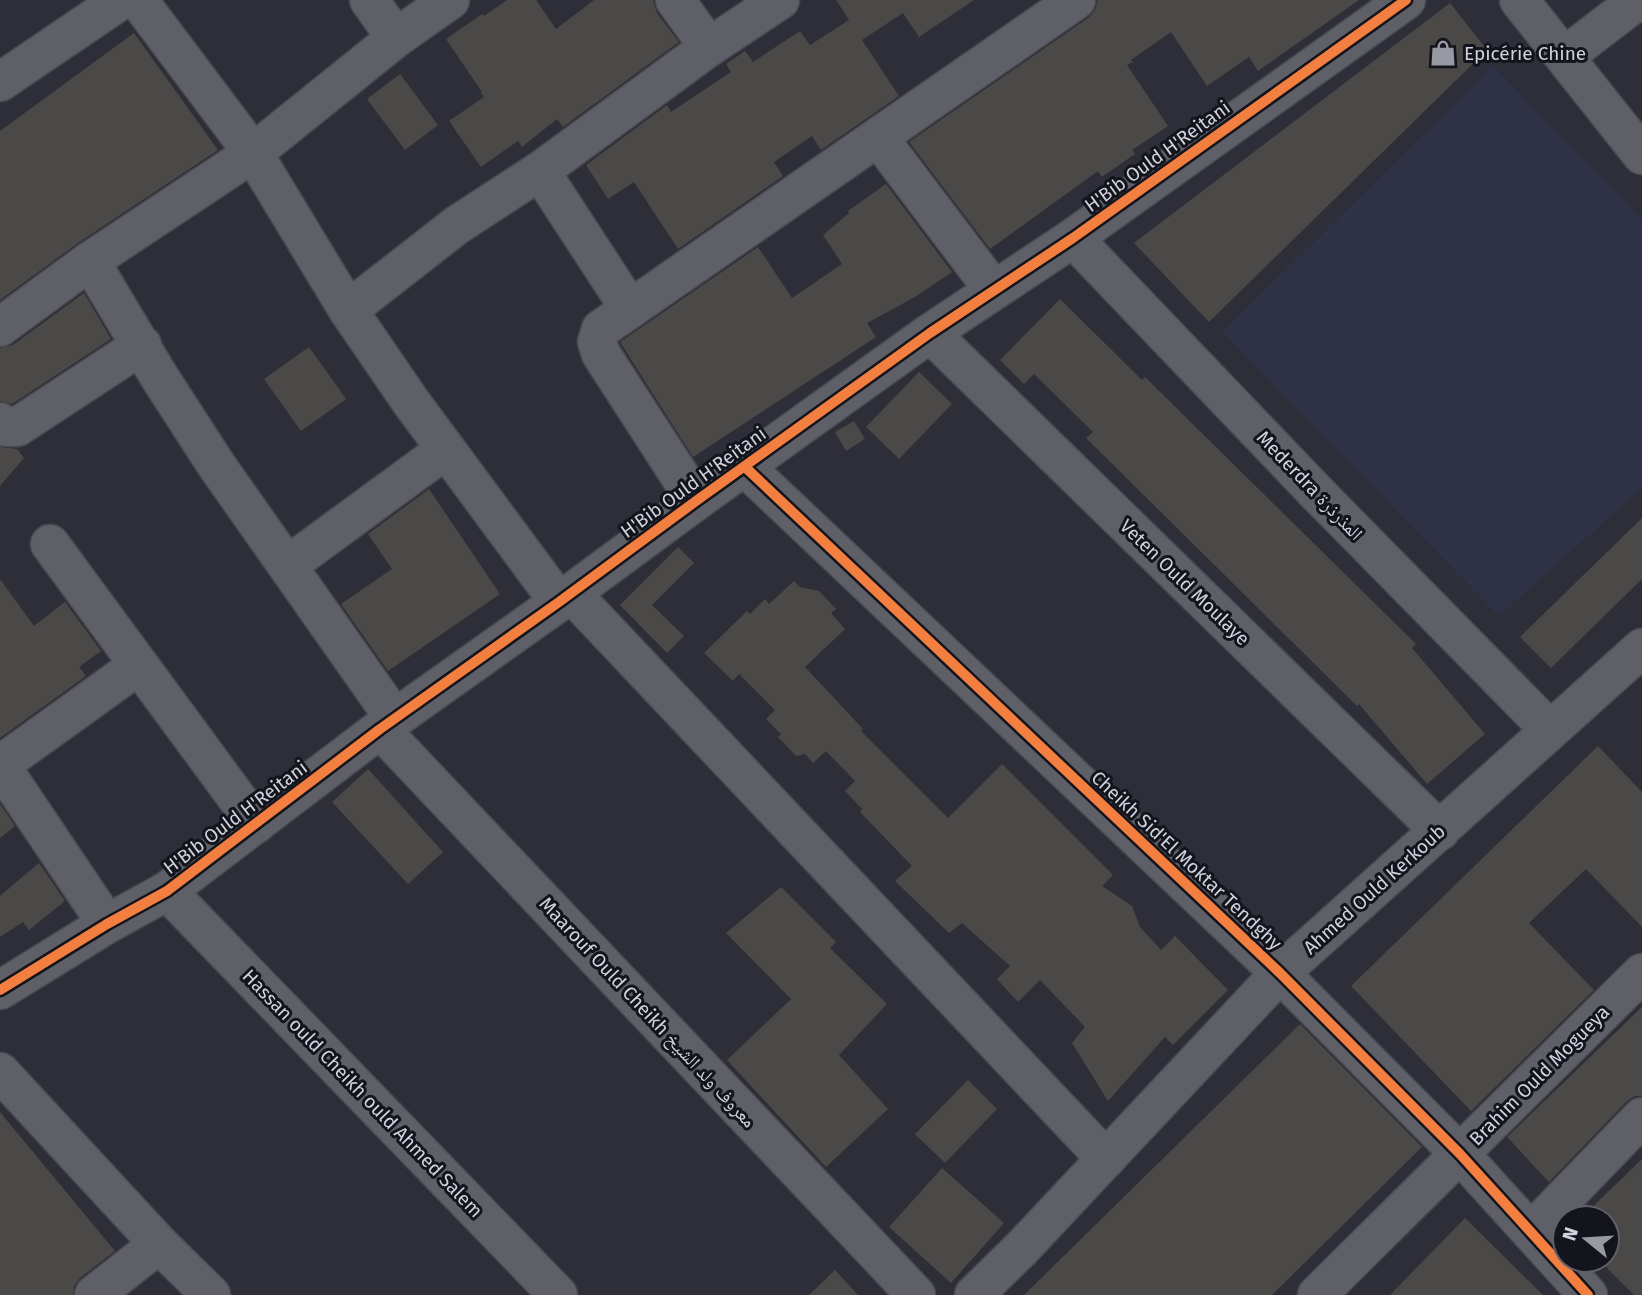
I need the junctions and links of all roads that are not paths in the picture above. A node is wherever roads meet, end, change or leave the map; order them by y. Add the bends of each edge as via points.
1 (121, 0) edge
2 (138, 0) edge
3 (369, 0) edge
4 (450, 0) edge
5 (675, 0) edge
6 (780, 0) edge
7 (1076, 0) edge
8 (1406, 0) edge
9 (1519, 0) edge
10 (1638, 0) edge
11 (396, 38) junction
12 (709, 47) junction
13 (1564, 56) junction
14 (0, 82) edge
15 (878, 137) junction
16 (253, 153) junction
17 (1642, 155) edge
18 (540, 171) junction
19 (1073, 238) junction
20 (90, 261) junction
21 (993, 289) junction
22 (630, 309) junction
23 (348, 310) junction
24 (0, 327) edge
25 (930, 333) junction
26 (142, 345) junction
27 (0, 422) edge
28 (444, 450) junction
29 (745, 467) junction
30 (696, 500) junction
31 (50, 544) dead end
32 (288, 565) junction
33 (565, 598) junction
34 (1642, 648) edge
35 (139, 665) junction
36 (388, 724) junction
37 (1550, 730) junction
38 (0, 765) edge
39 (256, 824) junction
40 (1440, 831) junction
41 (167, 891) junction
42 (107, 923) junction
43 (1280, 973) junction
44 (1642, 973) edge
45 (0, 990) edge
46 (0, 1072) edge
47 (1642, 1117) edge
48 (1460, 1154) junction
49 (1106, 1159) junction
50 (1531, 1232) junction
51 (159, 1244) junction
52 (94, 1295) edge
53 (211, 1295) edge
54 (558, 1295) edge
55 (916, 1295) edge
56 (974, 1295) edge
57 (1317, 1295) edge
58 (1588, 1295) edge

1 - 14 street
2 - 16 street
3 - 11 street
4 - 11 street
5 - 12 street
6 - 12 street
7 - 15 street
8 - 19 street, H'Bib Ould H'Reitani
9 - 13 street
10 - 13 street
11 - 16 street
12 - 18 street
13 - 17 street
15 - 21 street
15 - 22 street
16 - 20 street
16 - 23 street
18 - 22 street
18 - 23 street via 457,225
19 - 21 street, H'Bib Ould H'Reitani
19 - 37 street, Mederdra المذرذرة
20 - 24 street
20 - 26 street, Maarouf Ould Cheikh معروف ولد الشيخ
21 - 25 street, H'Bib Ould H'Reitani
22 - 30 street via 601,329 597,342 601,354
23 - 28 street
25 - 29 street, H'Bib Ould H'Reitani
25 - 40 street, Veten Ould Moulaye
26 - 27 street via 17,428
26 - 32 street, Maarouf Ould Cheikh معروف ولد الشيخ via 218,466
28 - 32 street
28 - 33 street
29 - 30 street, H'Bib Ould H'Reitani
29 - 43 street, Cheikh Sid'El Moktar Tendghy
30 - 33 street, H'Bib Ould H'Reitani
31 - 35 street
32 - 36 street, Maarouf Ould Cheikh معروف ولد الشيخ
33 - 36 street, H'Bib Ould H'Reitani
33 - 49 street
34 - 37 street, Ahmed Ould Kerkoub
35 - 38 street
35 - 39 street
36 - 39 street, H'Bib Ould H'Reitani
36 - 55 street, Maarouf Ould Cheikh معروف ولد الشيخ
37 - 40 street, Ahmed Ould Kerkoub
38 - 42 street
39 - 41 street, H'Bib Ould H'Reitani
40 - 43 street, Ahmed Ould Kerkoub
41 - 42 street, H'Bib Ould H'Reitani
41 - 54 street, Hassan ould Cheikh ould Ahmed Salem
42 - 45 street, H'Bib Ould H'Reitani
43 - 48 street, Cheikh Sid'El Moktar Tendghy
43 - 49 street, Ahmed Ould Kerkoub
44 - 48 street, Brahim Ould Mogueya
46 - 51 street
47 - 50 street
48 - 50 street, Cheikh Sid'El Moktar Tendghy
48 - 57 street, Brahim Ould Mogueya
49 - 56 street, Ahmed Ould Kerkoub
50 - 58 street, Cheikh Sid'El Moktar Tendghy
51 - 52 street
51 - 53 street

